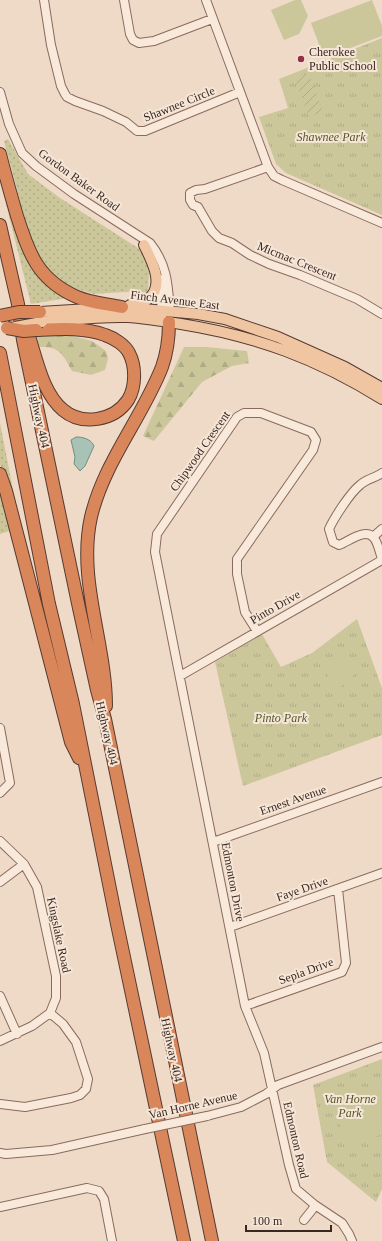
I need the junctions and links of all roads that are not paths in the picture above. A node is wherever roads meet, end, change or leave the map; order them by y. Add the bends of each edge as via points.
1 (44, 0) edge
2 (124, 0) edge
3 (206, 0) edge
4 (212, 19) junction
5 (0, 92) edge
6 (240, 92) junction
7 (0, 154) edge
8 (268, 167) junction
9 (382, 223) edge
10 (0, 225) edge
11 (137, 235) junction
12 (144, 245) junction
13 (18, 304) junction
14 (122, 306) junction
15 (382, 314) edge
16 (0, 316) edge
17 (166, 316) junction
18 (39, 322) junction
19 (2, 326) edge
20 (0, 353) edge
21 (0, 367) edge
22 (6, 382) junction
23 (382, 388) edge
24 (382, 399) edge
25 (382, 473) edge
26 (0, 474) edge
27 (382, 529) edge
28 (373, 537) junction
29 (382, 559) edge
30 (257, 631) junction
31 (180, 676) junction
32 (105, 719) junction
33 (0, 728) edge
34 (85, 770) junction
35 (382, 782) edge
36 (0, 793) edge
37 (0, 841) edge
38 (213, 842) junction
39 (24, 864) junction
40 (382, 873) edge
41 (0, 882) edge
42 (338, 889) junction
43 (230, 927) junction
44 (0, 996) edge
45 (245, 1006) junction
46 (50, 1013) junction
47 (17, 1034) junction
48 (0, 1041) edge
49 (382, 1047) edge
50 (273, 1089) junction
51 (0, 1104) edge
52 (0, 1152) edge
53 (314, 1205) junction
54 (0, 1207) edge
55 (304, 1220) dead end
56 (112, 1241) edge
57 (184, 1241) edge
58 (212, 1241) edge
59 (352, 1241) edge

1 - 6 street, Shawnee Circle via 61,86 67,98 75,102 103,111 126,122 137,131 145,131
2 - 4 street via 130,34 133,40 139,43 154,41
3 - 4 street
4 - 6 street
5 - 11 street, Gordon Baker Road via 9,124 22,153 74,194
6 - 8 street
7 - 14 highway via 24,237 38,266 62,290 79,298
8 - 9 street via 274,176 282,180
8 - 15 street, Micmac Crescent via 205,190 196,190 190,193 190,200 198,207 219,238 269,264 357,299
10 - 13 highway, Highway 404
11 - 12 street, Gordon Baker Road
11 - 17 street, Gordon Baker Road via 150,243 163,263 166,274
12 - 14 main road via 154,266 155,289 148,299 141,303
12 - 17 street, Gordon Baker Road via 154,257 160,274
13 - 18 highway via 41,375 52,397 64,410 79,418 105,418 128,400 133,386 134,368 129,352 116,340 105,334 86,330 56,329
13 - 32 highway, Highway 404 via 23,340 79,608
14 - 17 main road, Finch Avenue East
14 - 18 main road, Finch Avenue East
16 - 18 highway, bridge via 19,312
17 - 18 main road, Finch Avenue East
17 - 23 main road, Finch Avenue East via 225,319 278,337 345,367
17 - 24 main road, Finch Avenue East via 282,349 328,369
17 - 32 highway via 168,341 162,366 102,483 91,517 88,571 105,686
18 - 19 main road, Finch Avenue East, bridge
18 - 19 highway, bridge via 24,331
20 - 22 highway
21 - 22 highway
22 - 34 highway
25 - 28 street via 356,489 329,529 333,542 339,545 362,534
26 - 34 highway via 71,742
27 - 28 street
28 - 29 street
29 - 30 street, Pinto Drive
30 - 31 street, Pinto Drive
30 - 31 street, Chipwood Crescent via 245,612 237,574 237,559 313,450 316,440 310,432 261,413 244,413 237,417 157,534 155,552
31 - 38 street, Edmonton Drive
32 - 58 highway, Highway 404
33 - 36 street via 10,783
34 - 57 highway
35 - 38 street, Ernest Avenue
37 - 39 street, Kingslake Road
38 - 43 street, Edmonton Drive
39 - 41 street
39 - 46 street, Kingslake Road via 37,887 56,976 56,998
40 - 42 street, Faye Drive
42 - 43 street, Faye Drive
42 - 45 street, Sepia Drive via 346,963 342,972
43 - 45 street, Edmonton Drive
44 - 47 street
45 - 50 street, Edmonton Drive via 264,1054
46 - 47 street
46 - 51 street via 63,1024 76,1042 88,1079 86,1089 80,1095 71,1098 25,1108
47 - 48 street
49 - 50 street, Van Horne Avenue
50 - 52 street, Van Horne Avenue, bridge via 241,1108 207,1116 52,1150 6,1154
50 - 53 street, Edmonton Road via 296,1189
53 - 55 street
53 - 59 street, Edmonton Road via 342,1223
54 - 56 street via 87,1188 99,1191 104,1199

